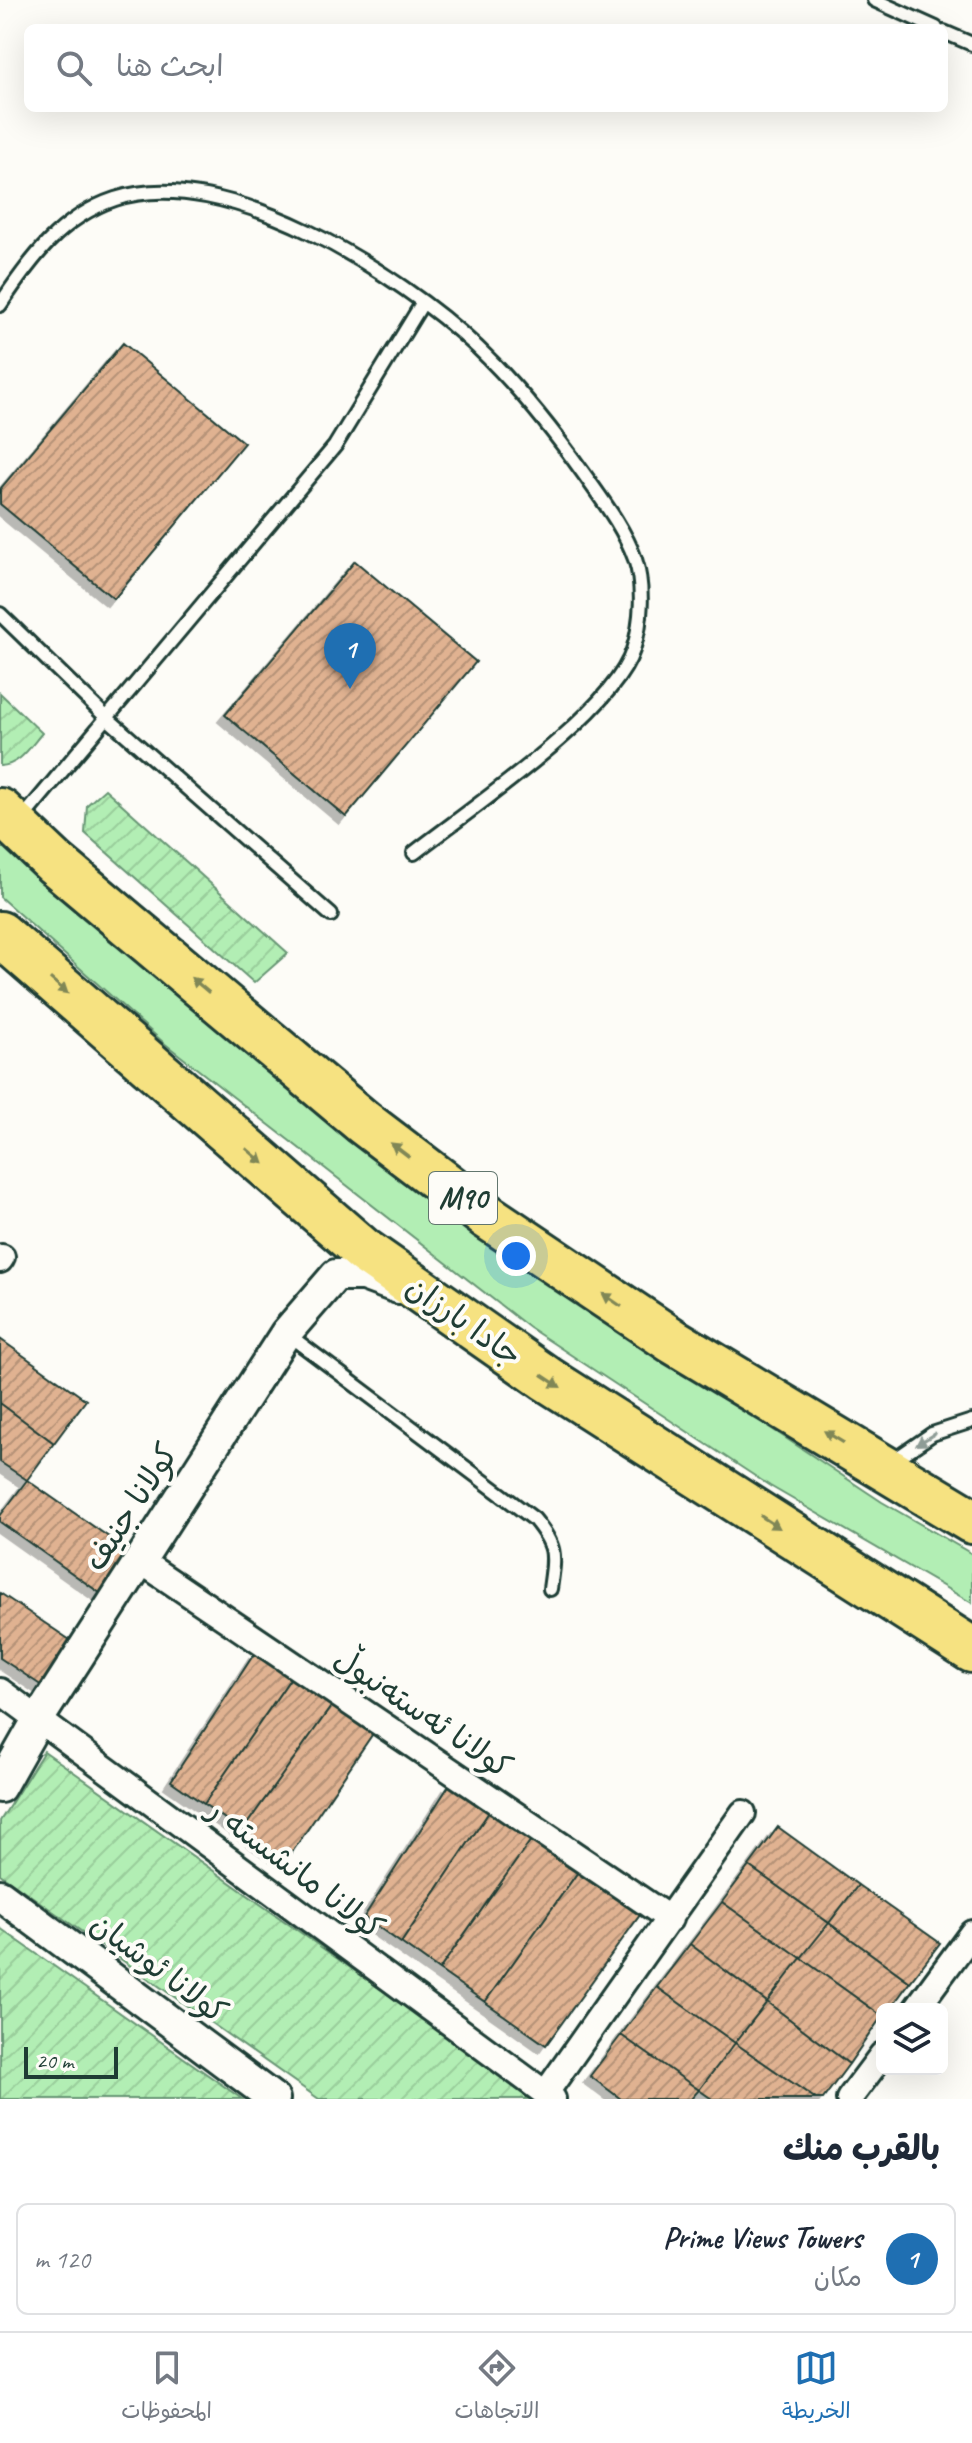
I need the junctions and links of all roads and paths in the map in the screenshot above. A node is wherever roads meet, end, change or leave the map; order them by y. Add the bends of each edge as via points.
1 (874, 0) edge
2 (927, 24) edge
3 (948, 34) edge
4 (972, 44) edge
5 (423, 302) junction
6 (0, 305) edge
7 (0, 614) edge
8 (107, 718) junction
9 (8, 818) edge
10 (414, 853) dead end
11 (331, 915) dead end
12 (0, 934) edge
13 (291, 1188) junction
14 (336, 1275) junction
15 (286, 1333) junction
16 (507, 1351) junction
17 (972, 1421) edge
18 (884, 1467) junction
19 (972, 1521) edge
20 (139, 1560) junction
21 (550, 1589) dead end
22 (968, 1650) edge
23 (0, 1691) edge
24 (39, 1718) junction
25 (0, 1787) edge
26 (743, 1813) dead end
27 (0, 1895) edge
28 (670, 1919) junction
29 (972, 1933) edge
30 (920, 2003) edge
31 (876, 2063) edge
32 (549, 2096) edge
33 (274, 2099) edge
34 (849, 2099) edge

1 - 2 lane
3 - 4 lane
5 - 6 lane via 304,231 199,193 156,190 115,199 77,217 43,244
5 - 8 lane via 335,446
5 - 10 lane via 515,386 567,450 615,518 635,560 641,605 633,651 611,691
7 - 8 lane
8 - 9 lane
8 - 11 lane
18 -> 9 highway, M90 via 673,1341 488,1217 363,1122
12 -> 13 highway, جادا بارزان
13 - 14 street via 324,1237
13 - 16 highway, جادا بارزان via 364,1251
14 - 15 street, كولانا جنيف
14 - 16 street via 363,1275 389,1283 482,1344
15 - 20 street, كولانا جنيف
15 - 21 lane via 534,1519 551,1540 555,1555
16 -> 22 highway, جادا بارزان
17 -> 18 lane via 932,1434
18 - 19 highway, M90
20 - 24 street, كولانا جنيف
20 - 28 street, كولانا ئەستەنبوڵ
23 - 24 street, كولانا مانشسته ر
24 - 25 street, كولانا جنيف
24 - 32 street, كولانا مانشسته ر
26 - 28 street
27 - 33 street, كولانا ئوشيان
28 - 32 street
29 - 30 street
31 - 34 street

